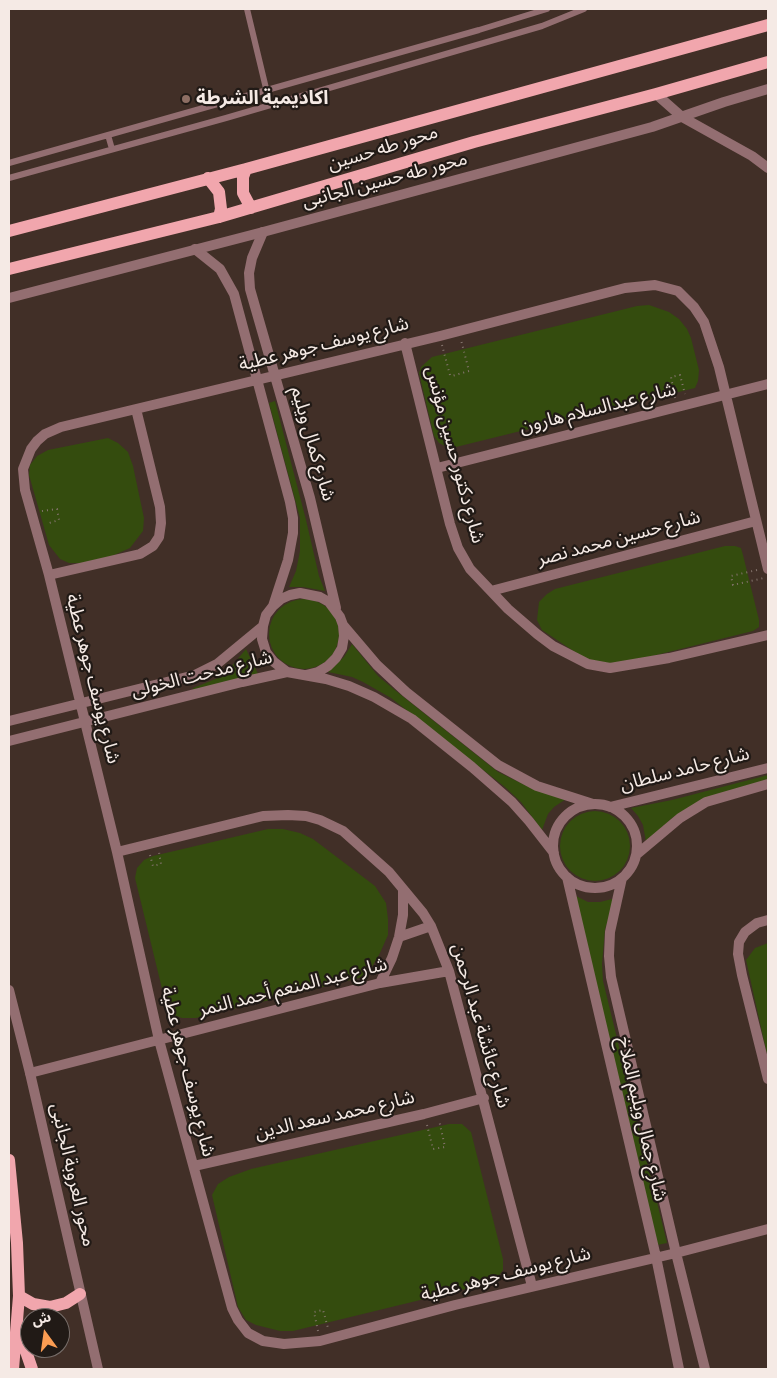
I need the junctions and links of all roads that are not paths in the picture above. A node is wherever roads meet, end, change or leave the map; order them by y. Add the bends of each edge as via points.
1 (247, 9) edge
2 (547, 9) edge
3 (584, 9) edge
4 (768, 26) edge
5 (768, 62) edge
6 (768, 89) edge
7 (266, 90) junction
8 (656, 94) junction
9 (270, 105) junction
10 (682, 117) junction
11 (108, 135) junction
12 (112, 150) junction
13 (9, 164) edge
14 (768, 166) edge
15 (246, 169) junction
16 (9, 178) edge
17 (208, 178) junction
18 (251, 208) junction
19 (219, 217) junction
20 (9, 231) edge
21 (263, 232) junction
22 (195, 249) junction
23 (9, 269) edge
24 (9, 298) edge
25 (405, 343) junction
26 (275, 375) junction
27 (257, 379) junction
28 (768, 384) edge
29 (726, 395) junction
30 (136, 409) junction
31 (437, 468) junction
32 (756, 521) junction
33 (768, 568) edge
34 (49, 575) junction
35 (491, 591) junction
36 (273, 606) junction
37 (336, 609) junction
38 (343, 625) junction
39 (262, 626) junction
40 (768, 635) edge
41 (287, 672) junction
42 (306, 675) junction
43 (80, 704) junction
44 (9, 721) edge
45 (84, 722) junction
46 (9, 741) edge
47 (768, 768) edge
48 (768, 784) edge
49 (593, 804) junction
50 (610, 806) junction
51 (117, 852) junction
52 (554, 853) junction
53 (636, 855) junction
54 (567, 877) junction
55 (622, 878) junction
56 (403, 889) junction
57 (768, 920) edge
58 (431, 926) junction
59 (399, 937) junction
60 (449, 970) junction
61 (380, 983) junction
62 (9, 990) edge
63 (159, 1040) junction
64 (30, 1073) junction
65 (768, 1079) edge
66 (484, 1098) junction
67 (9, 1160) edge
68 (194, 1166) junction
69 (768, 1229) edge
70 (676, 1253) junction
71 (656, 1257) junction
72 (532, 1286) junction
73 (80, 1294) junction
74 (18, 1296) junction
75 (17, 1323) junction
76 (13, 1369) edge
77 (32, 1369) edge
78 (98, 1369) edge
79 (679, 1369) edge
80 (705, 1369) edge

1 - 7 lane
2 - 7 lane
3 - 9 lane via 542,26
4 - 15 main road, محور طه حسين
5 - 8 main road, محور طه حسين
6 - 10 street, محور طه حسين الجانبى
7 - 9 lane
7 - 11 lane
8 - 10 street
8 - 18 main road, محور طه حسين via 474,142
9 - 12 lane
10 - 14 street
10 - 21 street, محور طه حسين الجانبى
11 - 12 lane
11 - 13 lane
12 - 16 lane
15 - 17 main road, محور طه حسين
15 - 18 main road via 242,185
17 - 19 main road via 219,192
17 - 20 main road, محور طه حسين
18 - 19 main road, محور طه حسين
19 - 23 main road, محور طه حسين
21 - 22 street, محور طه حسين الجانبى
21 - 26 street, شارع كمال ويليم via 252,258 250,289
22 - 24 street, محور طه حسين الجانبى
22 - 27 street, شارع كمال ويليم via 220,269 231,288
25 - 26 street, شارع يوسف جوهر عطية
25 - 29 street, شارع يوسف جوهر عطية via 624,288 655,284 678,291 699,314 711,342
25 - 31 street, شارع دكتور حسين مؤنس
26 - 27 street, شارع يوسف جوهر عطية
26 - 37 street, شارع كمال ويليم via 310,498
27 - 30 street, شارع يوسف جوهر عطية
27 - 36 street, شارع كمال ويليم via 293,518 288,560
28 - 29 street, شارع عبدالسلام هارون
29 - 31 street, شارع عبدالسلام هارون
29 - 32 street, شارع يوسف جوهر عطية
30 - 34 street, شارع يوسف جوهر عطية via 61,427 45,434 26,459 23,479
30 - 34 street via 160,507 159,537 153,546 140,554
31 - 35 street, شارع دكتور حسين مؤنس via 458,548 470,569
32 - 33 street, شارع يوسف جوهر عطية
32 - 35 street, شارع حسين محمد نصر
34 - 43 street, شارع يوسف جوهر عطية
35 - 40 street, شارع دكتور حسين مؤنس via 553,646 588,664 610,668
36 - 37 street via 300,593 320,597
36 - 39 street
37 - 38 street
38 - 42 street via 342,648 336,658 318,672
38 - 49 street via 377,665 406,692 498,765 537,786
39 - 41 street via 266,652
39 - 43 street, شارع مدحت الخولى via 207,670
41 - 42 street
41 - 45 street, شارع مدحت الخولى
42 - 52 street via 366,693 412,719 507,797
43 - 44 street, شارع مدحت الخولى
43 - 45 street, شارع يوسف جوهر عطية
45 - 46 street, شارع مدحت الخولى
45 - 51 street, شارع يوسف جوهر عطية
47 - 50 street, شارع حامد سلطان
48 - 53 street, شارع حامد سلطان via 706,802 680,818
49 - 50 street
49 - 52 street via 576,808 562,819 554,835
50 - 53 street via 621,812 635,832
51 - 56 street, شارع عائشة عبد الرحمن via 263,816 306,816 343,831
51 - 63 street, شارع يوسف جوهر عطية
52 - 54 street via 558,866
53 - 55 street
54 - 55 street via 579,885 594,888
54 - 71 street, شارع جمال ويليم الملاخ
55 - 70 street, شارع جمال ويليم الملاخ via 610,932 611,977
56 - 58 street, شارع عائشة عبد الرحمن
56 - 59 street
57 - 65 street via 745,932 739,942 738,954
58 - 59 street
58 - 60 street, شارع عائشة عبد الرحمن
59 - 61 street
60 - 61 street, شارع عبد المنعم أحمد النمر
60 - 66 street, شارع عائشة عبد الرحمن
61 - 63 street, شارع عبد المنعم أحمد النمر
62 - 64 street, محور العروبة الجانبى
63 - 64 street, شارع عبد المنعم أحمد النمر
63 - 68 street, شارع يوسف جوهر عطية
64 - 73 street, محور العروبة الجانبى
66 - 68 street, شارع محمد سعد الدين
66 - 72 street, شارع عائشة عبد الرحمن
67 - 74 main road via 17,1243
68 - 72 street, شارع يوسف جوهر عطية via 232,1308 248,1333 263,1340 284,1344 320,1341
69 - 70 street, شارع يوسف جوهر عطية
70 - 71 street, شارع يوسف جوهر عطية
70 - 80 street, شارع جمال ويليم الملاخ
71 - 72 street, شارع يوسف جوهر عطية
71 - 79 street, شارع جمال ويليم الملاخ
73 - 74 main road via 66,1303 50,1307 33,1304
73 - 78 street, محور العروبة الجانبى
74 - 75 main road
75 - 76 main road
75 - 77 main road

